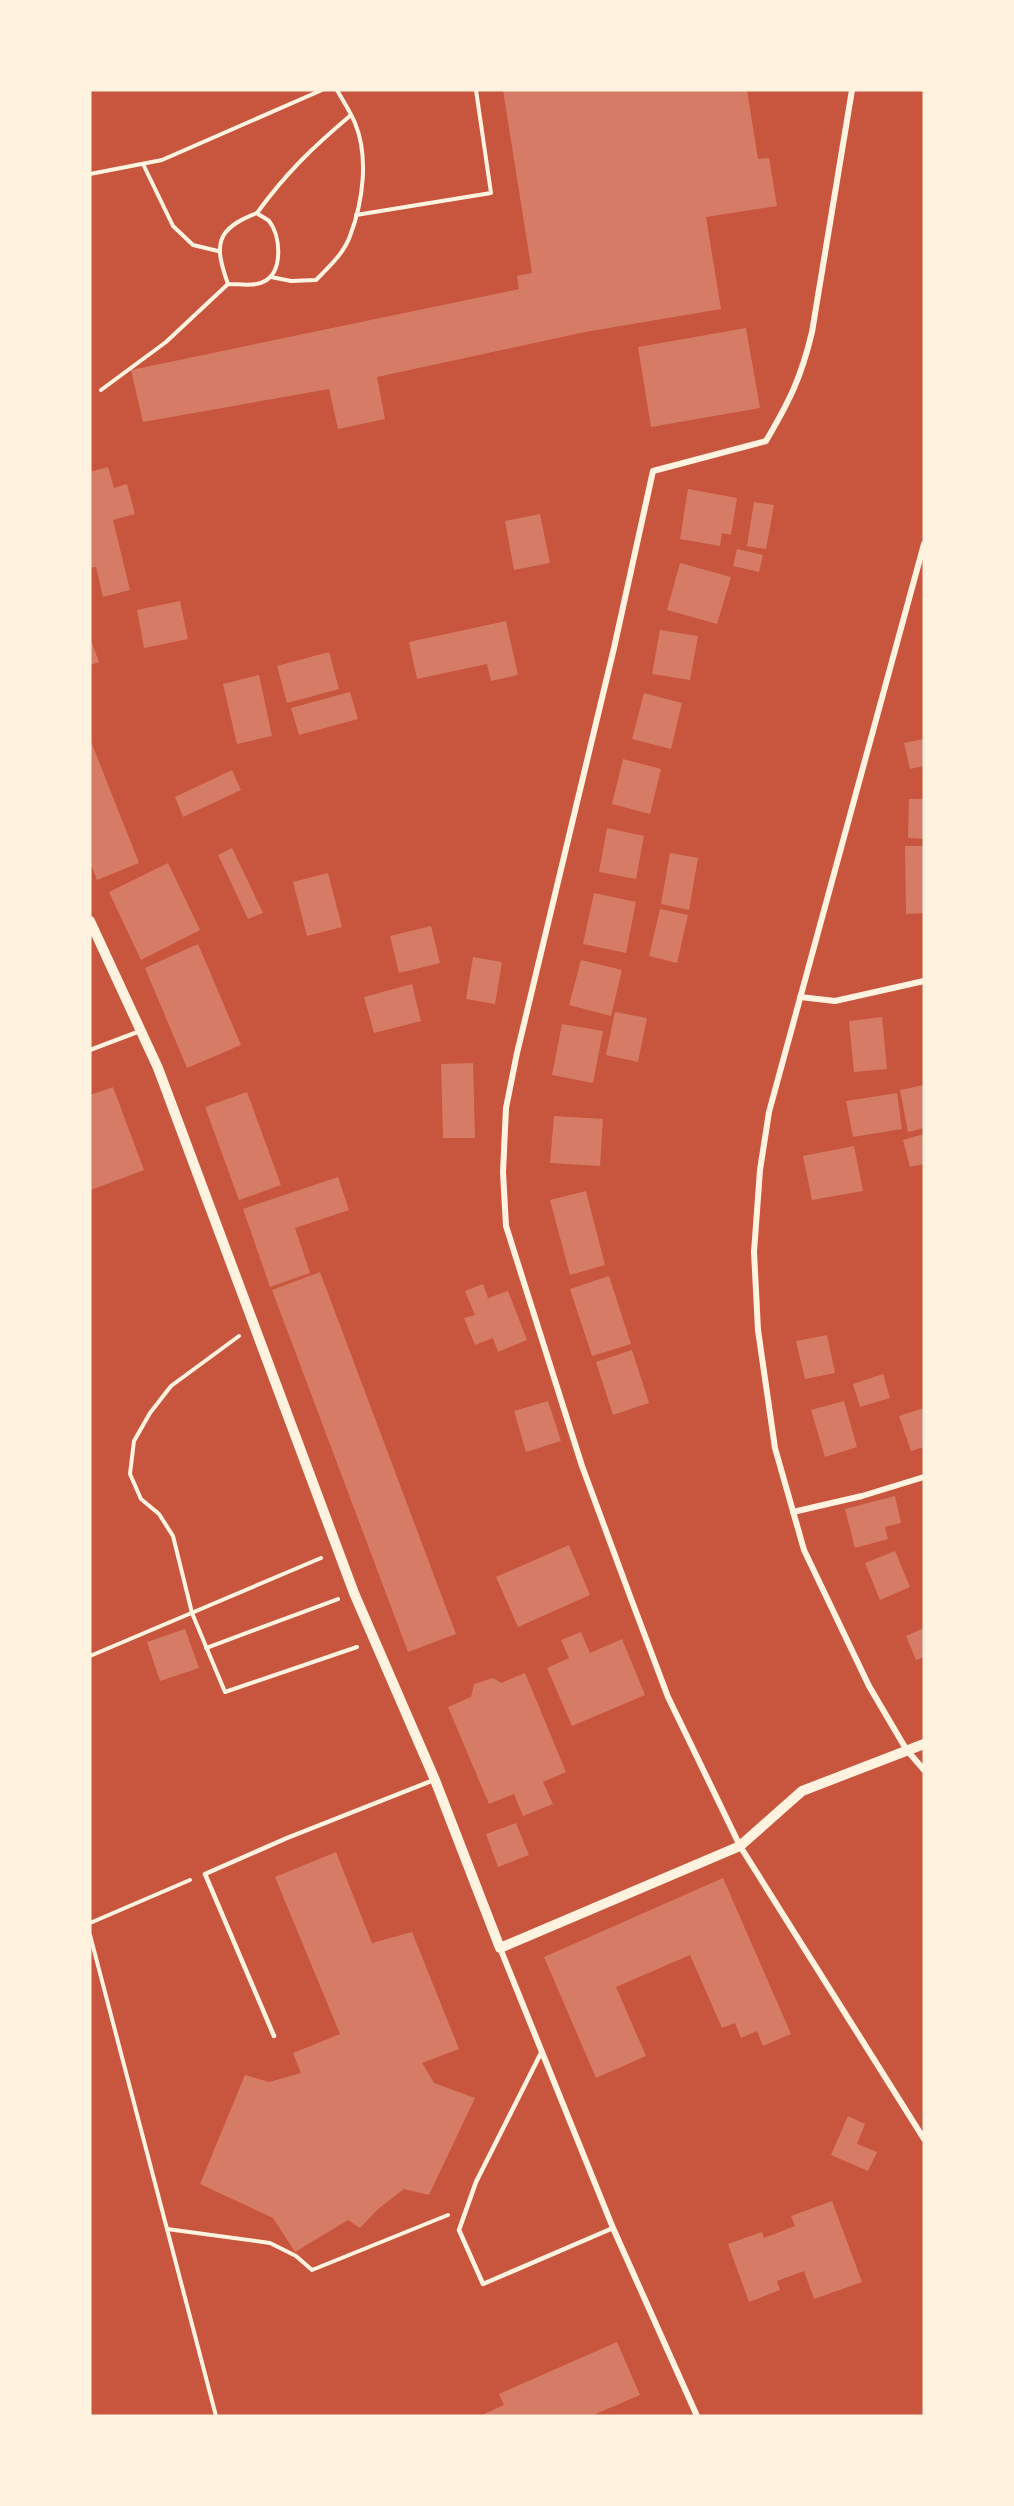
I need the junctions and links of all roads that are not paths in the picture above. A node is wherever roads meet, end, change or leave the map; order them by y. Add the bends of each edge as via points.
1 (852, 90) edge
2 (924, 543) edge
3 (90, 921) edge
4 (924, 981) edge
5 (800, 997) junction
6 (140, 1031) junction
7 (90, 1050) edge
8 (924, 1476) edge
9 (793, 1512) junction
10 (924, 1744) edge
11 (906, 1749) junction
12 (924, 1770) edge
13 (435, 1780) junction
14 (740, 1846) junction
15 (501, 1948) junction
16 (274, 2036) dead end
17 (542, 2051) junction
18 (924, 2139) edge
19 (613, 2228) junction
20 (697, 2416) edge

1 - 14 street via 812,332 791,399 766,441 653,471 506,1108 506,1226 582,1466 668,1697
2 - 5 street
3 - 6 street
4 - 5 street via 835,1000
5 - 9 street via 769,1112 754,1252 758,1330 775,1448
6 - 7 lane
6 - 13 street via 162,1079 354,1593
8 - 9 street
9 - 11 street via 804,1550 869,1686
10 - 11 street
11 - 12 street
11 - 14 street via 802,1791
13 - 15 street
13 - 16 lane via 205,1874
14 - 15 street
14 - 18 street
15 - 17 street
17 - 19 street
17 - 19 lane via 476,2182 459,2230 483,2284
19 - 20 street

